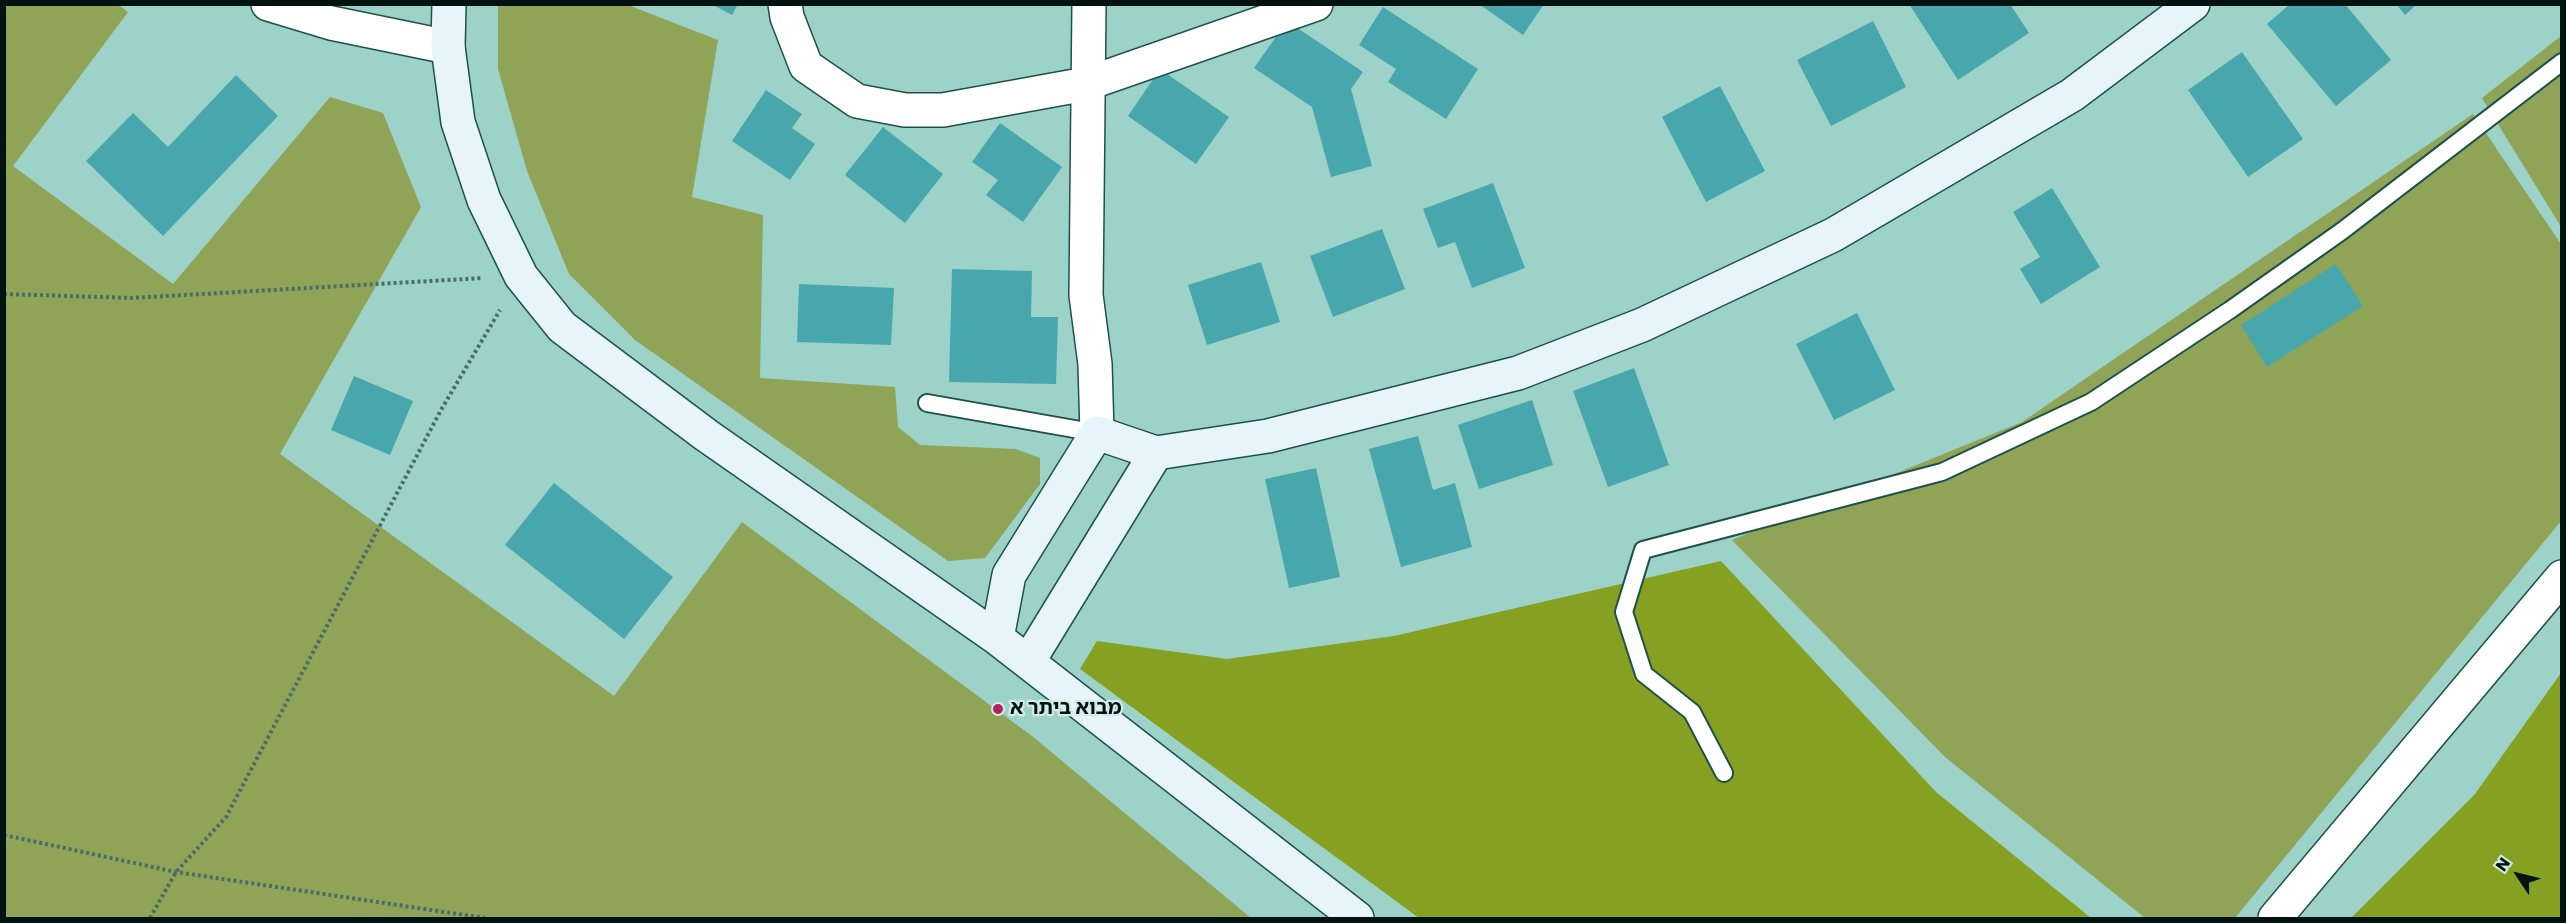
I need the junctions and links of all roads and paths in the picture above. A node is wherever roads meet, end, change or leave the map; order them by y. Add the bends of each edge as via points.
1 (268, 4) edge
2 (450, 4) edge
3 (785, 4) edge
4 (1089, 4) edge
5 (1316, 4) edge
6 (2193, 4) edge
7 (448, 47) junction
8 (2562, 62) edge
9 (1086, 84) junction
10 (521, 276) junction
11 (4, 294) edge
12 (927, 403) dead end
13 (1097, 433) junction
14 (1156, 453) junction
15 (2562, 577) edge
16 (997, 638) junction
17 (1028, 662) junction
18 (1724, 773) dead end
19 (4, 835) edge
20 (176, 872) junction
21 (150, 918) edge
22 (485, 918) edge
23 (1357, 918) edge
24 (2275, 918) edge

1 - 7 street via 331,23
2 - 7 street
3 - 9 street via 806,66 857,101 905,110 943,110
4 - 9 street
5 - 9 street
6 - 14 street via 2072,95 1833,235 1642,325 1518,373 1268,436
7 - 10 street via 458,122 484,200
8 - 18 lane via 2342,231 2091,402 1942,472 1643,550 1624,612 1644,674 1692,712
9 - 13 street via 1086,295 1095,364
10 - 11 path via 132,298
10 - 16 street via 562,327 615,368
10 - 20 path via 441,410 226,817
12 - 13 lane
13 - 14 street
13 - 16 street via 1009,575
14 - 17 street
15 - 24 street
16 - 17 street
17 - 23 street
19 - 20 path
20 - 21 path
20 - 22 path

